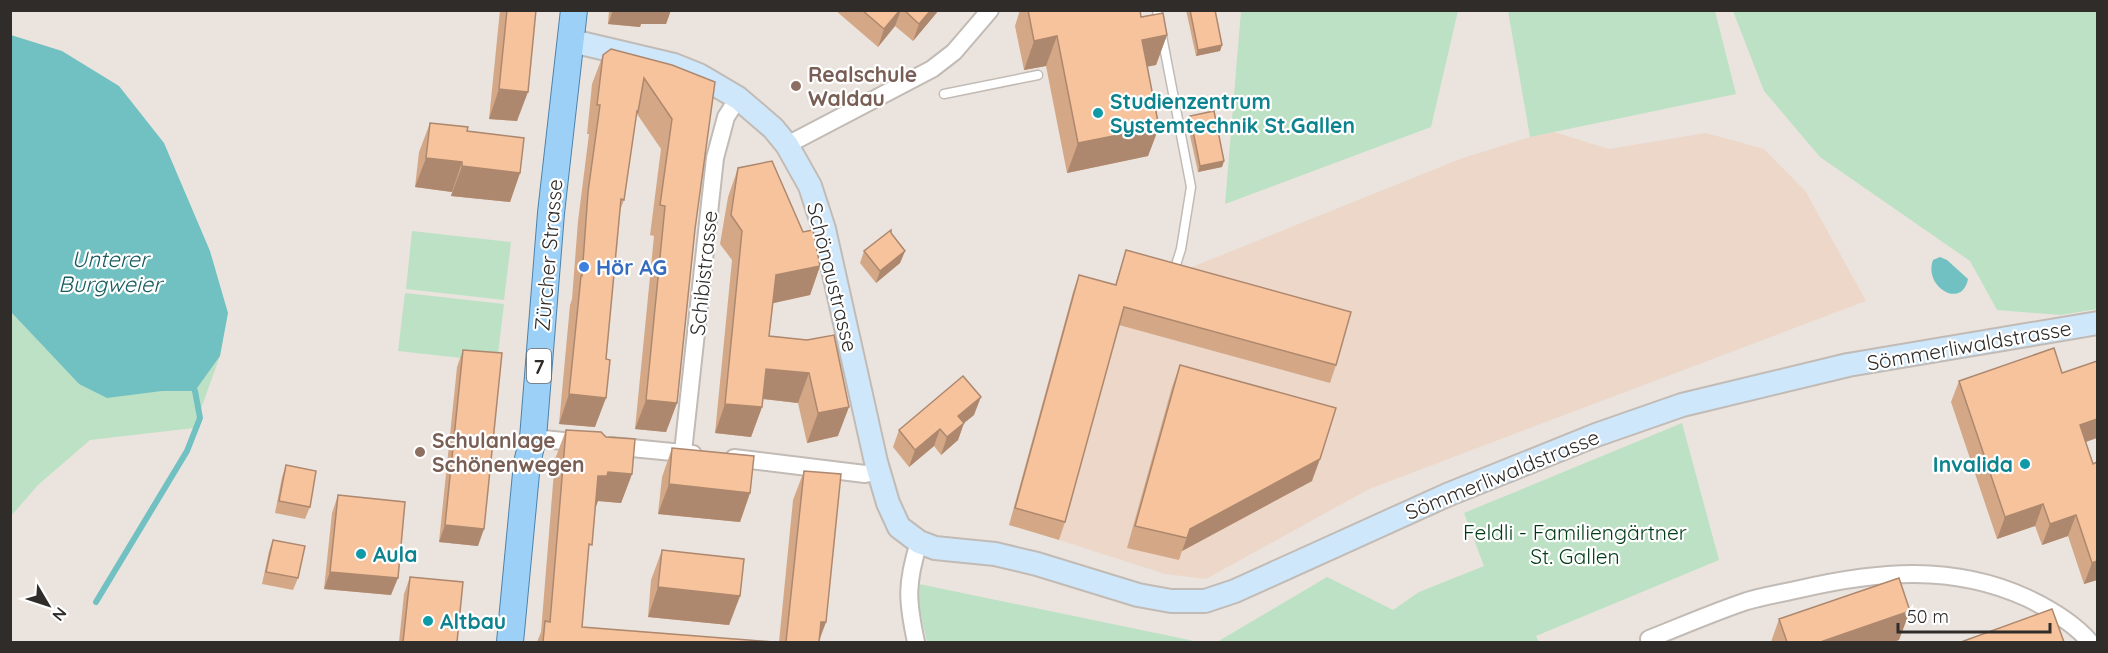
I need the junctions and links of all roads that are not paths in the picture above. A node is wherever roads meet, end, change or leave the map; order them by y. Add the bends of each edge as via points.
1 (574, 10) edge
2 (990, 10) edge
3 (1157, 10) edge
4 (570, 42) junction
5 (1038, 75) dead end
6 (944, 94) dead end
7 (738, 98) junction
8 (786, 145) junction
9 (1175, 268) edge
10 (2097, 323) edge
11 (533, 438) junction
12 (683, 452) junction
13 (878, 471) junction
14 (919, 542) junction
15 (1649, 639) dead end
16 (510, 642) edge
17 (916, 642) edge
18 (2090, 642) edge

1 - 4 main road, Zürcher Strasse / 7
2 - 8 street via 954,52 932,69
3 - 9 lane via 1191,187
4 - 7 street, Schönaustrasse via 674,65
4 - 11 main road, Zürcher Strasse / 7 via 551,213
5 - 6 lane
7 - 8 street, Schönaustrasse via 773,128
7 - 12 street, Schibistrasse via 726,117 715,158
8 - 13 street, Schönaustrasse via 810,186 824,229
10 - 14 street, Sömmerliwaldstrasse via 1848,365 1682,405 1447,495 1205,601 1171,601 1138,595 1037,564 995,554 945,550
11 - 12 street
11 - 16 main road, Zürcher Strasse / 7 via 527,463
12 - 13 street via 865,474
13 - 14 street, Schönaustrasse via 899,527
14 - 17 street via 908,595
15 - 18 street via 1749,601 1831,582 1908,573 1959,577 2001,586 2048,608

